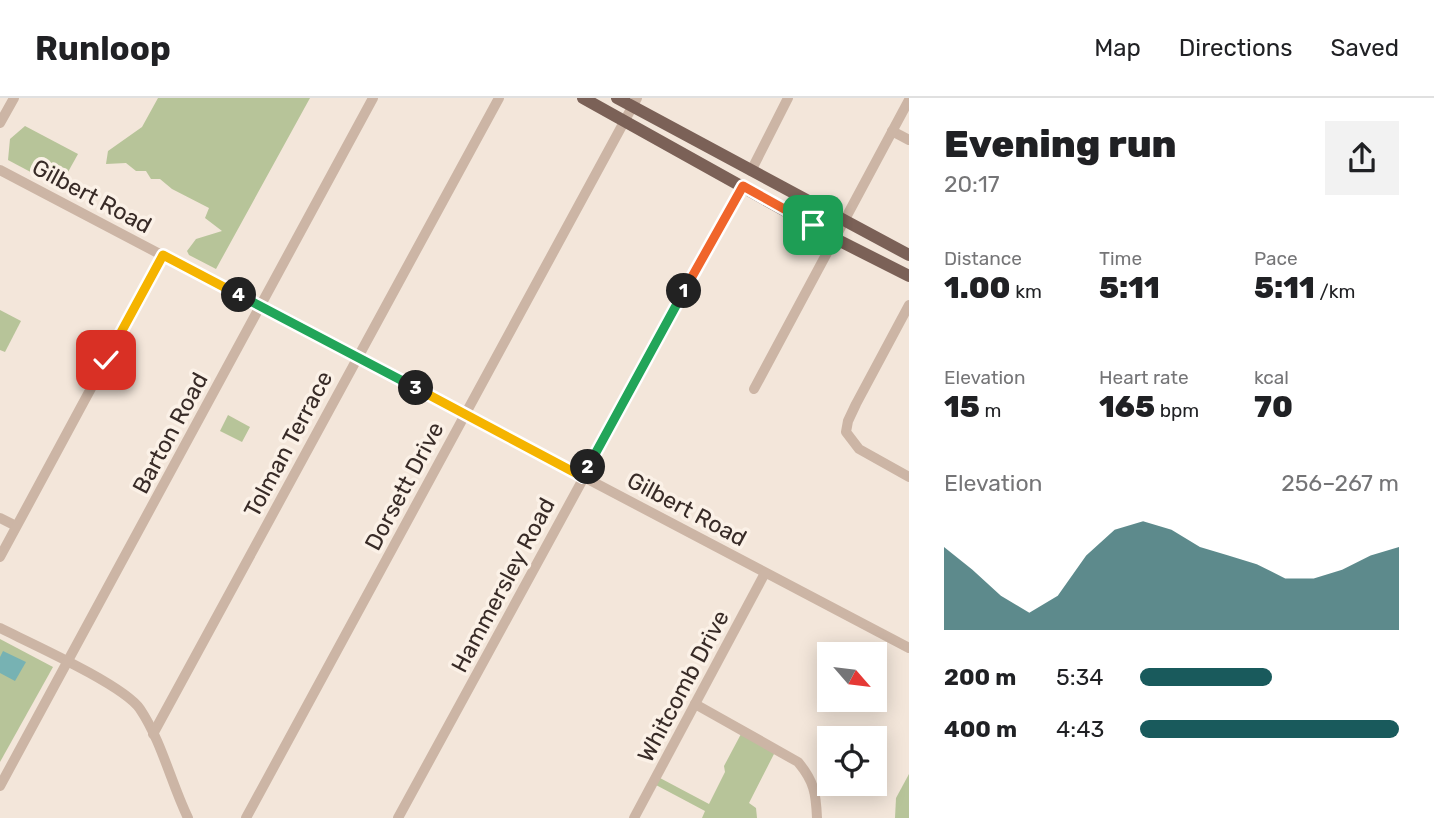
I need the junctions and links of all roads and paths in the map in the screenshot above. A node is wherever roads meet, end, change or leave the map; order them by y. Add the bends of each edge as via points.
1 (14, 98) edge
2 (373, 98) edge
3 (499, 98) edge
4 (583, 98) edge
5 (617, 98) edge
6 (788, 98) edge
7 (909, 100) edge
8 (634, 102) edge
9 (625, 120) junction
10 (0, 123) edge
11 (892, 131) junction
12 (659, 139) junction
13 (909, 140) edge
14 (0, 170) edge
15 (751, 171) junction
16 (743, 186) junction
17 (844, 219) junction
18 (835, 238) junction
19 (163, 255) junction
20 (909, 255) edge
21 (909, 276) edge
22 (909, 305) edge
23 (259, 306) junction
24 (357, 357) junction
25 (754, 389) dead end
26 (465, 414) junction
27 (583, 477) junction
28 (909, 477) edge
29 (0, 518) edge
30 (16, 526) junction
31 (0, 557) edge
32 (765, 573) junction
33 (0, 628) edge
34 (909, 648) edge
35 (67, 663) junction
36 (695, 704) junction
37 (153, 734) junction
38 (0, 786) edge
39 (188, 818) edge
40 (246, 818) edge
41 (398, 818) edge
42 (634, 818) edge
43 (817, 818) edge

1 - 10 street
2 - 23 street, Barton Road
3 - 24 street, Tolman Terrace
4 - 9 main road
5 - 8 main road
6 - 15 street
7 - 11 street
8 - 9 street, Dorsett Drive
8 - 15 main road
9 - 12 main road
9 - 26 street, Dorsett Drive
11 - 13 street
11 - 17 street
12 - 15 main road via 735,172
12 - 16 main road
14 - 19 street, Gilbert Road
15 - 17 main road
16 - 18 main road
16 - 27 street, Hammersley Road
17 - 18 street
17 - 20 main road
18 - 21 main road
18 - 25 street
19 - 23 street, Gilbert Road
19 - 30 street
22 - 28 street via 846,432 859,449
23 - 24 street, Gilbert Road
23 - 35 street, Barton Road
24 - 26 street, Gilbert Road
24 - 37 street, Tolman Terrace
26 - 27 street, Gilbert Road
26 - 40 street, Dorsett Drive
27 - 32 street, Gilbert Road
27 - 41 street, Hammersley Road
29 - 30 street
30 - 31 street
32 - 34 street, Gilbert Road
32 - 36 street, Whitcomb Drive
33 - 35 street
35 - 37 street via 120,691 138,706
35 - 38 street, Barton Road
36 - 42 street, Whitcomb Drive
36 - 43 street via 798,762 810,777
37 - 39 street

